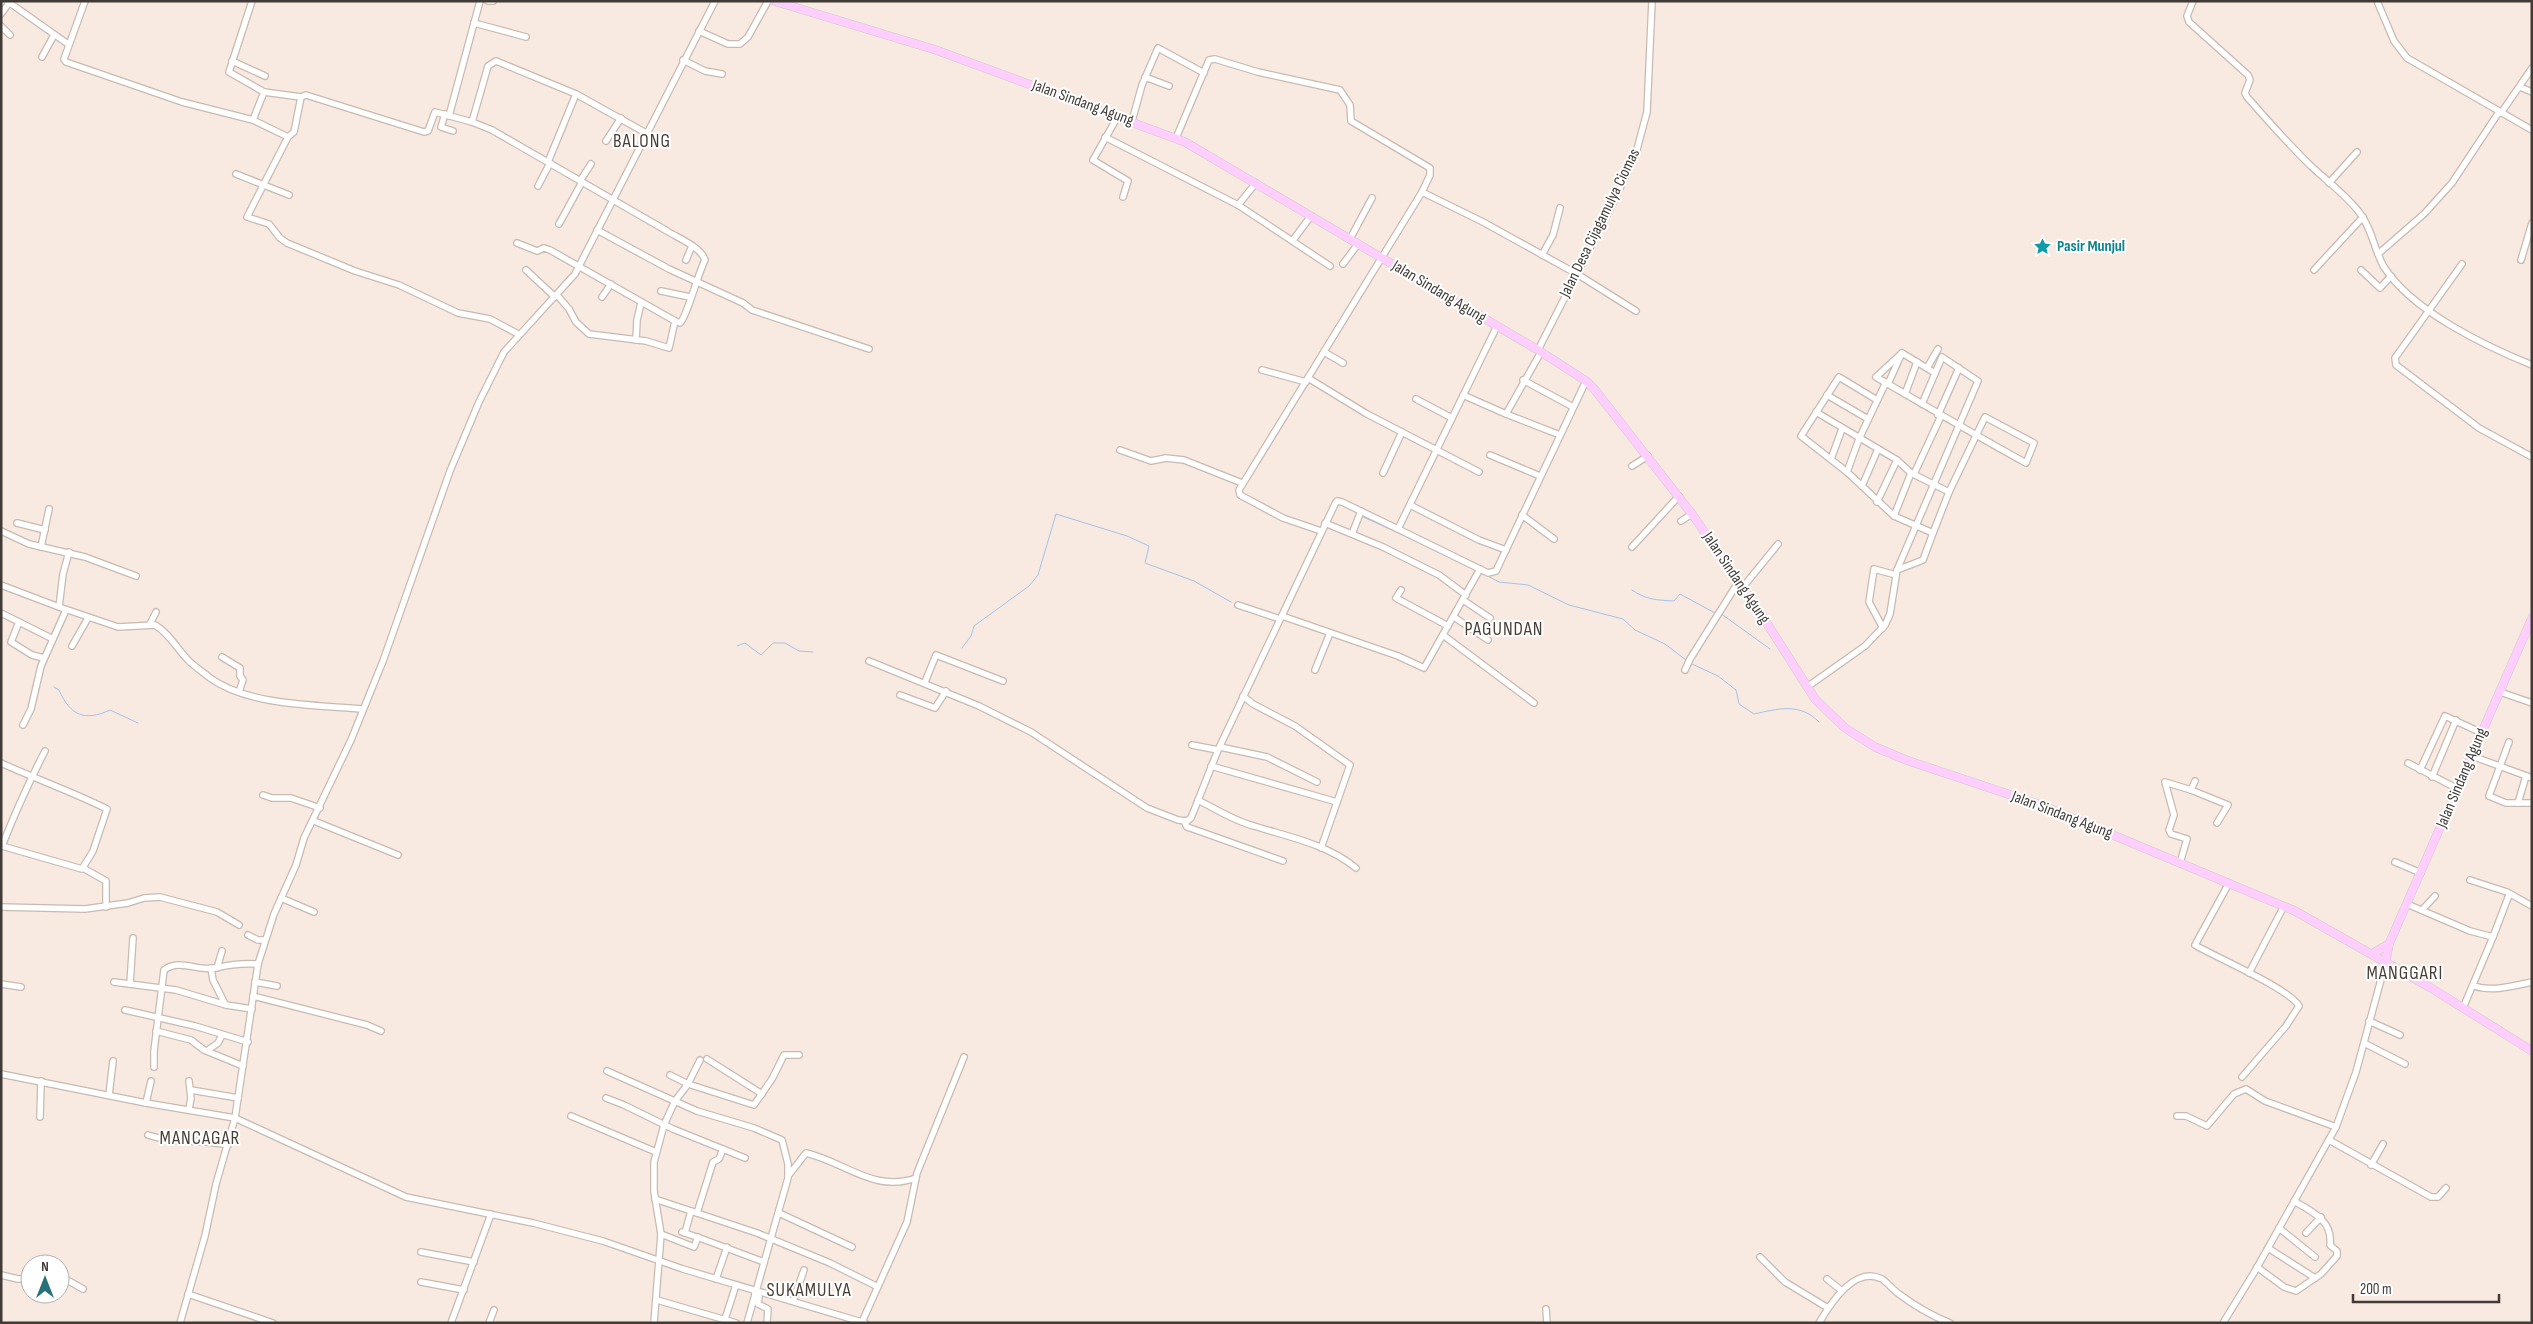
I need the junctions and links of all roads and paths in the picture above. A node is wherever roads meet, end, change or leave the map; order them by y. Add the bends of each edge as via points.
1 (84, 1) edge
2 (252, 1) edge
3 (480, 1) edge
4 (488, 1) edge
5 (493, 1) edge
6 (715, 1) edge
7 (768, 1) edge
8 (774, 1) edge
9 (1652, 1) edge
10 (2193, 1) edge
11 (2377, 1) edge
12 (8, 2) edge
13 (1, 14) edge
14 (474, 23) junction
15 (1, 26) edge
16 (699, 31) junction
17 (10, 35) dead end
18 (54, 35) junction
19 (526, 37) dead end
20 (68, 44) junction
21 (42, 58) dead end
22 (684, 60) junction
23 (232, 61) junction
24 (2532, 68) edge
25 (1204, 73) junction
26 (722, 74) dead end
27 (265, 76) dead end
28 (1145, 77) junction
29 (1169, 86) dead end
30 (2520, 87) junction
31 (264, 92) junction
32 (2532, 92) edge
33 (576, 94) junction
34 (301, 97) junction
35 (2500, 112) junction
36 (447, 115) junction
37 (1118, 116) junction
38 (621, 118) junction
39 (253, 120) junction
40 (1132, 121) junction
41 (472, 122) junction
42 (2532, 130) edge
43 (453, 131) dead end
44 (646, 134) junction
45 (288, 137) junction
46 (1104, 138) junction
47 (1176, 138) junction
48 (606, 141) dead end
49 (2357, 152) dead end
50 (549, 162) junction
51 (591, 164) dead end
52 (236, 174) dead end
53 (581, 182) junction
54 (1256, 183) junction
55 (2329, 183) junction
56 (262, 184) junction
57 (538, 186) dead end
58 (1422, 192) junction
59 (289, 195) dead end
60 (1123, 197) dead end
61 (1372, 198) dead end
62 (612, 201) junction
63 (1238, 205) junction
64 (1560, 208) dead end
65 (1310, 216) junction
66 (2363, 217) junction
67 (2532, 223) edge
68 (559, 224) dead end
69 (597, 230) junction
70 (1350, 239) junction
71 (1293, 240) junction
72 (517, 243) dead end
73 (1358, 244) junction
74 (692, 246) junction
75 (2378, 254) junction
76 (1542, 255) junction
77 (1382, 259) junction
78 (686, 260) dead end
79 (2521, 260) dead end
80 (1343, 264) dead end
81 (2462, 264) dead end
82 (580, 265) junction
83 (1330, 266) dead end
84 (526, 270) dead end
85 (2314, 270) dead end
86 (2361, 270) dead end
87 (1577, 274) junction
88 (2391, 276) junction
89 (696, 282) junction
90 (611, 284) junction
91 (661, 291) dead end
92 (556, 296) junction
93 (602, 297) dead end
94 (690, 298) junction
95 (641, 303) junction
96 (2429, 310) junction
97 (1636, 311) dead end
98 (674, 321) junction
99 (1497, 326) junction
100 (518, 334) junction
101 (636, 340) junction
102 (869, 349) dead end
103 (1938, 349) dead end
104 (1540, 351) junction
105 (1324, 352) junction
106 (1902, 353) junction
107 (1917, 362) junction
108 (1343, 363) dead end
109 (2532, 365) edge
110 (1927, 368) junction
111 (1959, 368) junction
112 (1262, 370) dead end
113 (1935, 374) junction
114 (1307, 380) junction
115 (1524, 380) junction
116 (1586, 381) junction
117 (1887, 383) junction
118 (1462, 394) junction
119 (1904, 394) junction
120 (1827, 395) junction
121 (1416, 399) dead end
122 (1878, 400) junction
123 (1922, 404) junction
124 (1574, 407) junction
125 (1816, 412) junction
126 (1506, 414) junction
127 (1940, 415) junction
128 (1452, 418) junction
129 (1868, 419) junction
130 (1960, 426) junction
131 (1842, 429) junction
132 (1402, 432) junction
133 (1560, 435) junction
134 (1977, 436) junction
135 (1859, 439) junction
136 (1120, 450) dead end
137 (1436, 450) junction
138 (1878, 450) junction
139 (1490, 454) dead end
140 (1648, 456) junction
141 (2532, 457) edge
142 (1831, 460) junction
143 (1896, 460) junction
144 (1632, 466) dead end
145 (1480, 472) dead end
146 (1847, 472) junction
147 (1383, 473) dead end
148 (1912, 474) junction
149 (1540, 476) junction
150 (1242, 483) junction
151 (1934, 484) junction
152 (1862, 486) junction
153 (1950, 492) junction
154 (1679, 496) junction
155 (1877, 502) junction
156 (1410, 505) junction
157 (49, 509) dead end
158 (1361, 511) junction
159 (1692, 514) junction
160 (1522, 515) junction
161 (1894, 516) junction
162 (1681, 521) dead end
163 (17, 523) dead end
164 (1325, 523) junction
165 (1915, 525) junction
166 (1398, 529) junction
167 (45, 530) junction
168 (1, 531) edge
169 (1321, 531) junction
170 (1933, 533) junction
171 (1352, 534) junction
172 (1554, 539) dead end
173 (1778, 544) dead end
174 (41, 547) junction
175 (1632, 547) dead end
176 (1506, 550) junction
177 (69, 552) junction
178 (1480, 569) junction
179 (1896, 573) junction
180 (136, 576) dead end
181 (1741, 584) junction
182 (1, 585) edge
183 (1401, 590) dead end
184 (1464, 597) junction
185 (1238, 606) dead end
186 (59, 607) junction
187 (66, 610) junction
188 (156, 612) dead end
189 (1, 613) edge
190 (1281, 617) junction
191 (1454, 617) junction
192 (88, 618) junction
193 (1490, 618) dead end
194 (2532, 618) edge
195 (19, 622) junction
196 (150, 624) junction
197 (1448, 626) junction
198 (1883, 628) junction
199 (1330, 633) junction
200 (1443, 634) junction
201 (53, 639) junction
202 (1488, 640) dead end
203 (72, 646) dead end
204 (222, 657) dead end
205 (44, 658) junction
206 (869, 661) dead end
207 (1315, 670) dead end
208 (1685, 670) dead end
209 (1003, 681) dead end
210 (925, 682) junction
211 (1807, 686) junction
212 (946, 691) junction
213 (240, 692) junction
214 (2500, 692) junction
215 (900, 695) dead end
216 (1243, 696) junction
217 (1534, 703) dead end
218 (2532, 703) edge
219 (363, 709) junction
220 (2456, 720) junction
221 (23, 725) dead end
222 (2482, 732) junction
223 (2509, 742) dead end
224 (1192, 746) dead end
225 (1219, 749) junction
226 (45, 751) dead end
227 (2472, 756) junction
228 (1, 763) edge
229 (2408, 763) dead end
230 (1211, 766) junction
231 (2499, 766) junction
232 (2420, 770) junction
233 (32, 777) junction
234 (2432, 777) junction
235 (2529, 777) edge
236 (2195, 781) dead end
237 (1318, 782) dead end
238 (2458, 789) junction
239 (2191, 790) junction
240 (263, 795) dead end
241 (1198, 800) junction
242 (1337, 802) junction
243 (2518, 803) junction
244 (2532, 803) edge
245 (320, 808) junction
246 (314, 821) junction
247 (1184, 821) junction
248 (2217, 823) dead end
249 (2, 846) edge
250 (1321, 848) junction
251 (398, 855) dead end
252 (1283, 861) dead end
253 (2395, 862) dead end
254 (2180, 863) junction
255 (83, 868) junction
256 (1356, 868) dead end
257 (2421, 872) junction
258 (2470, 880) dead end
259 (2230, 883) junction
260 (2510, 894) junction
261 (2435, 896) dead end
262 (281, 898) junction
263 (2407, 904) junction
264 (2284, 906) junction
265 (2532, 906) edge
266 (1, 907) edge
267 (106, 907) junction
268 (2422, 910) junction
269 (314, 912) dead end
270 (239, 924) dead end
271 (248, 934) dead end
272 (2493, 937) junction
273 (133, 938) dead end
274 (265, 940) junction
275 (2389, 944) junction
276 (222, 951) dead end
277 (2372, 954) junction
278 (2386, 962) junction
279 (258, 964) junction
280 (214, 968) junction
281 (2249, 973) junction
282 (114, 982) dead end
283 (255, 982) junction
284 (2532, 982) edge
285 (1, 984) edge
286 (130, 984) junction
287 (277, 986) dead end
288 (2474, 986) junction
289 (21, 987) dead end
290 (162, 988) junction
291 (253, 996) junction
292 (227, 1005) junction
293 (2464, 1008) junction
294 (252, 1009) junction
295 (125, 1010) dead end
296 (159, 1017) junction
297 (2370, 1021) junction
298 (156, 1030) junction
299 (382, 1031) dead end
300 (221, 1034) junction
301 (2400, 1035) dead end
302 (248, 1042) junction
303 (2364, 1043) junction
304 (205, 1049) junction
305 (2532, 1051) edge
306 (799, 1054) dead end
307 (964, 1057) dead end
308 (113, 1061) dead end
309 (2405, 1064) dead end
310 (244, 1066) junction
311 (154, 1067) dead end
312 (607, 1071) dead end
313 (1, 1074) edge
314 (670, 1075) dead end
315 (2242, 1077) dead end
316 (41, 1081) junction
317 (151, 1081) dead end
318 (189, 1081) dead end
319 (688, 1084) junction
320 (193, 1091) junction
321 (762, 1094) junction
322 (109, 1096) junction
323 (238, 1098) junction
324 (606, 1098) dead end
325 (675, 1101) junction
326 (146, 1103) junction
327 (189, 1109) junction
328 (572, 1116) dead end
329 (2177, 1116) dead end
330 (40, 1117) dead end
331 (235, 1118) junction
332 (664, 1125) junction
333 (2336, 1127) junction
334 (148, 1135) dead end
335 (2329, 1140) junction
336 (2383, 1144) dead end
337 (228, 1145) junction
338 (723, 1149) junction
339 (656, 1152) junction
340 (744, 1158) dead end
341 (2371, 1165) junction
342 (788, 1176) junction
343 (916, 1178) junction
344 (2446, 1188) dead end
345 (655, 1199) junction
346 (2294, 1200) junction
347 (694, 1212) junction
348 (779, 1213) junction
349 (491, 1214) junction
350 (2321, 1217) junction
351 (2279, 1228) junction
352 (661, 1234) junction
353 (2306, 1234) dead end
354 (698, 1237) junction
355 (772, 1240) junction
356 (727, 1247) junction
357 (852, 1247) dead end
358 (2268, 1248) junction
359 (421, 1252) dead end
360 (1760, 1257) dead end
361 (2315, 1257) dead end
362 (474, 1262) junction
363 (659, 1262) junction
364 (764, 1262) junction
365 (2257, 1268) junction
366 (804, 1270) dead end
367 (1, 1275) edge
368 (2315, 1278) junction
369 (20, 1279) edge
370 (716, 1279) junction
371 (1827, 1279) dead end
372 (421, 1282) dead end
373 (70, 1283) edge
374 (736, 1285) junction
375 (876, 1286) junction
376 (83, 1288) dead end
377 (464, 1290) junction
378 (1842, 1291) junction
379 (756, 1292) junction
380 (188, 1294) junction
381 (657, 1300) junction
382 (793, 1301) junction
383 (1828, 1308) junction
384 (1546, 1309) dead end
385 (494, 1310) dead end
386 (725, 1319) junction
387 (844, 1320) edge
388 (864, 1322) edge
389 (180, 1323) edge
390 (273, 1323) edge
391 (451, 1323) edge
392 (489, 1323) edge
393 (654, 1323) edge
394 (736, 1323) edge
395 (747, 1323) edge
396 (767, 1323) edge
397 (1547, 1323) edge
398 (1819, 1323) edge
399 (1950, 1323) edge
400 (2223, 1323) edge

1 - 20 street
2 - 23 street
3 - 14 street
4 - 5 street
6 - 16 street
7 - 16 street via 748,37 740,44 728,44
8 - 37 main road, Jalan Sindang Agung via 936,50
9 - 87 street, Jalan Desa Cijagamulya Ciomas via 1647,112 1630,167
10 - 55 street via 2187,16 2189,22 2248,75 2247,97
11 - 35 street via 2394,41 2407,58
12 - 13 street
12 - 18 street
14 - 19 street
14 - 36 street
15 - 17 street
16 - 22 street
18 - 20 street
18 - 21 street
20 - 39 street via 64,56 66,62 182,102
22 - 26 street via 705,71
22 - 44 street
23 - 27 street
23 - 31 street via 230,74
24 - 30 street
25 - 28 street via 1159,48
25 - 47 street
25 - 58 street via 1209,60 1214,59 1252,71 1340,90 1350,105 1351,120 1430,168
28 - 29 street
28 - 40 street
30 - 32 street
30 - 35 street
31 - 34 street
31 - 39 street
33 - 38 street
33 - 41 street via 493,61 488,66
33 - 50 street
34 - 36 street via 306,95 424,132 428,131 434,112
34 - 45 street via 294,132
35 - 42 street
35 - 75 street via 2466,165 2426,211
36 - 41 street
36 - 43 street via 441,127
37 - 40 main road, Jalan Sindang Agung
37 - 46 street
38 - 44 street
38 - 48 street
39 - 45 street
40 - 47 main road, Jalan Sindang Agung
41 - 50 street
44 - 62 street
45 - 56 street
46 - 60 street via 1093,160 1128,181
46 - 63 street
47 - 54 main road, Jalan Sindang Agung
49 - 55 street
50 - 53 street
50 - 57 street
51 - 53 street
52 - 56 street
53 - 62 street
53 - 68 street
54 - 63 street
54 - 65 main road, Jalan Sindang Agung
55 - 66 street
56 - 59 street
56 - 100 street via 247,217 269,224 283,241 355,271 399,285 458,313 490,319
58 - 76 street
58 - 77 street
61 - 70 street
62 - 69 street
62 - 74 street
63 - 71 street
64 - 76 street
65 - 70 main road, Jalan Sindang Agung
65 - 71 street
66 - 75 street
66 - 85 street
67 - 79 street
69 - 82 street
69 - 89 street
70 - 73 main road, Jalan Sindang Agung
71 - 83 street
72 - 82 street via 535,251 550,250
73 - 77 main road, Jalan Sindang Agung
73 - 80 street
74 - 78 street
74 - 89 street via 705,258
75 - 88 street
76 - 87 street
77 - 99 main road, Jalan Sindang Agung
77 - 105 street
81 - 96 street
82 - 90 street
82 - 92 street
84 - 92 street
86 - 88 street via 2378,287 2382,287
87 - 97 street
87 - 104 street, Jalan Desa Cijagamulya Ciomas
88 - 96 street via 2407,294
89 - 94 street
89 - 102 street via 744,303 755,312
90 - 93 street
90 - 95 street
91 - 94 street
92 - 100 street
92 - 101 street via 589,334
94 - 98 street via 684,319
95 - 98 street
95 - 101 street
96 - 109 street via 2495,350
96 - 141 street via 2395,358 2396,365 2479,428
98 - 101 street via 669,348
99 - 104 main road, Jalan Sindang Agung
99 - 118 street
100 - 219 street via 504,352 487,385 450,471 394,632
103 - 110 street
104 - 115 street, Jalan Desa Cijagamulya Ciomas
104 - 116 main road, Jalan Sindang Agung
105 - 108 street
105 - 114 street
106 - 107 street
106 - 117 street
106 - 117 street via 1876,376
107 - 110 street
107 - 119 street
110 - 113 street
111 - 113 street via 1942,357
111 - 127 street
111 - 130 street via 1978,382
112 - 114 street
113 - 123 street
114 - 132 street
114 - 150 street
115 - 124 street
115 - 126 street, Jalan Desa Cijagamulya Ciomas
116 - 124 street
116 - 140 main road, Jalan Sindang Agung
117 - 119 street
117 - 122 street
118 - 126 street
118 - 128 street
119 - 123 street
120 - 122 street via 1839,377
120 - 125 street
120 - 129 street
121 - 128 street
122 - 129 street
123 - 127 street
124 - 133 street
125 - 131 street
125 - 142 street via 1801,436
126 - 133 street
127 - 130 street
127 - 148 street
128 - 137 street
129 - 135 street
130 - 134 street
130 - 151 street
131 - 135 street
131 - 142 street
132 - 137 street
132 - 147 street
133 - 149 street
134 - 134 street via 2026,464 2034,444 1985,417
134 - 153 street
135 - 138 street
135 - 146 street
136 - 150 street via 1151,461 1166,458 1184,460
137 - 145 street
137 - 156 street
138 - 143 street
138 - 152 street
139 - 149 street
140 - 144 street
140 - 154 main road, Jalan Sindang Agung
142 - 146 street
143 - 148 street
143 - 155 street
146 - 152 street
148 - 151 street
148 - 161 street
149 - 160 street
150 - 169 street via 1239,494 1255,504
151 - 153 street
151 - 165 street
152 - 155 street
153 - 170 street
154 - 159 main road, Jalan Sindang Agung
154 - 175 street
155 - 161 street
156 - 166 street
156 - 176 street
157 - 167 street
158 - 164 street via 1337,501
158 - 166 street
158 - 171 street
159 - 162 street
159 - 181 main road, Jalan Sindang Agung
160 - 172 street
160 - 176 street
161 - 165 street
163 - 167 street
164 - 169 street
164 - 171 street
165 - 170 street
165 - 179 street
166 - 178 street
167 - 174 street
168 - 174 street
169 - 190 street
170 - 179 street via 1923,560
171 - 184 street via 1439,575
173 - 181 street
174 - 177 street
176 - 178 street via 1496,571 1490,573
177 - 180 street
177 - 186 street
178 - 184 street
179 - 198 street via 1890,614
179 - 198 street via 1874,569 1869,602
181 - 208 street
181 - 211 main road, Jalan Sindang Agung
182 - 186 street
183 - 197 street via 1396,598
184 - 191 street
184 - 193 street
185 - 190 street
186 - 187 street
187 - 192 street
187 - 201 street
188 - 196 street
189 - 195 street
190 - 199 street
190 - 216 street
191 - 197 street
191 - 202 street
192 - 196 street via 118,627
192 - 203 street
194 - 214 main road, Jalan Sindang Agung
195 - 201 street
195 - 205 street via 11,642 32,655
196 - 213 street via 160,628 189,661 211,678
197 - 200 street
198 - 211 street via 1865,646
199 - 200 street via 1424,668
199 - 207 street
200 - 217 street
201 - 205 street
204 - 213 street via 240,668 240,676 244,680
205 - 221 street via 31,708
206 - 210 street
209 - 210 street via 936,655
210 - 212 street
211 - 254 main road, Jalan Sindang Agung via 1835,719 1875,747 2041,806
212 - 215 street via 935,708
212 - 247 street via 1031,732 1147,808
213 - 219 street via 281,702
214 - 218 street
214 - 222 main road, Jalan Sindang Agung
216 - 225 street
216 - 242 street via 1349,763
219 - 245 street
220 - 222 street
220 - 232 street via 2444,717
220 - 234 street
222 - 227 main road, Jalan Sindang Agung
223 - 231 street
224 - 225 street
225 - 230 street
225 - 237 street via 1267,757
226 - 233 street
227 - 231 street
227 - 238 main road, Jalan Sindang Agung
228 - 233 street
229 - 232 street
230 - 241 street
230 - 242 street
231 - 235 street
231 - 243 street via 2489,796
232 - 234 street
233 - 249 street
233 - 255 street via 107,809 93,851
234 - 238 street
235 - 243 street
236 - 239 street
238 - 257 main road, Jalan Sindang Agung
239 - 248 street via 2228,805
239 - 254 street via 2164,782 2174,815 2169,830 2171,834 2186,839
240 - 245 street via 291,798
241 - 247 street via 1191,818
241 - 250 street via 1254,826
242 - 250 street
243 - 244 street
245 - 246 street
246 - 251 street
246 - 262 street
247 - 252 street via 1193,830
249 - 255 street
250 - 256 street via 1338,854
253 - 257 street
254 - 259 main road, Jalan Sindang Agung
255 - 267 street via 106,881
257 - 263 main road, Jalan Sindang Agung
258 - 260 street
259 - 264 main road, Jalan Sindang Agung
259 - 281 street via 2195,944
260 - 265 street
260 - 272 street
261 - 268 street
262 - 269 street
262 - 274 street
263 - 268 street
263 - 275 main road, Jalan Sindang Agung
264 - 277 main road, Jalan Sindang Agung
264 - 281 street
266 - 267 street
267 - 270 street via 144,898 167,898 218,912
268 - 272 street via 2470,931
271 - 274 street
272 - 288 street
273 - 286 street
274 - 279 street
275 - 277 main road
275 - 278 main road, Jalan Sindang Agung
276 - 280 street
277 - 278 main road, Jalan Sindang Agung
278 - 293 main road
278 - 297 street
279 - 280 street
279 - 283 street
280 - 290 street via 171,966 164,970
280 - 292 street via 213,980
281 - 315 street via 2296,1001 2299,1006
282 - 286 street
283 - 287 street
283 - 291 street
284 - 288 street via 2497,989
285 - 289 street
286 - 290 street
288 - 293 street
290 - 292 street
290 - 296 street
291 - 294 street
291 - 299 street
292 - 294 street
293 - 305 main road
294 - 302 street
295 - 296 street
296 - 298 street
296 - 300 street
297 - 301 street
297 - 303 street
298 - 304 street via 191,1040
298 - 311 street
300 - 302 street
300 - 304 street via 218,1042
302 - 310 street
303 - 309 street
303 - 333 street
304 - 310 street
306 - 321 street via 784,1054
307 - 343 street
308 - 322 street
310 - 323 street
312 - 325 street
313 - 316 street
314 - 319 street
316 - 322 street
316 - 330 street
317 - 326 street
318 - 320 street
319 - 321 street via 752,1106 758,1103
319 - 321 street via 703,1060
319 - 325 street
320 - 323 street
320 - 327 street
322 - 326 street
323 - 331 street
324 - 332 street
325 - 332 street
325 - 342 street via 710,1116 780,1138 784,1144
326 - 327 street
327 - 331 street
328 - 339 street
329 - 333 street via 2186,1116 2207,1126 2234,1094 2246,1089 2265,1101
331 - 337 street
331 - 349 street via 406,1197
332 - 338 street
332 - 339 street
333 - 335 street
334 - 337 street
335 - 341 street
335 - 346 street
336 - 341 street
337 - 380 street
338 - 340 street
338 - 347 street via 719,1159 713,1162
339 - 345 street via 653,1172
341 - 344 street via 2431,1197 2438,1197
342 - 343 street via 806,1153 882,1182 899,1184
342 - 348 street
343 - 375 street via 906,1222
345 - 347 street
345 - 352 street
346 - 350 street
346 - 351 street
347 - 354 street via 684,1232
347 - 355 street
348 - 355 street
348 - 357 street
349 - 362 street
349 - 363 street via 603,1241
350 - 353 street
350 - 368 street via 2331,1234 2330,1246 2338,1254
351 - 358 street
351 - 361 street
352 - 354 street via 694,1247
352 - 363 street
354 - 356 street
355 - 364 street
355 - 375 street
356 - 364 street
356 - 370 street
358 - 365 street
358 - 368 street
359 - 362 street
360 - 383 street via 1786,1282
362 - 377 street
363 - 370 street
363 - 381 street
364 - 379 street
365 - 368 street via 2292,1291
365 - 400 street
366 - 382 street
367 - 369 street
370 - 374 street
371 - 378 street
372 - 377 street
373 - 376 street
374 - 379 street
374 - 386 street
375 - 388 street
377 - 391 street
378 - 383 street
378 - 399 street via 1860,1277 1882,1279 1909,1301
379 - 382 street
379 - 395 street
379 - 396 street via 758,1305 768,1309
380 - 389 street
380 - 390 street
381 - 386 street
381 - 393 street
382 - 387 street
383 - 398 street
384 - 397 street
385 - 392 street
386 - 394 street
387 - 388 street

